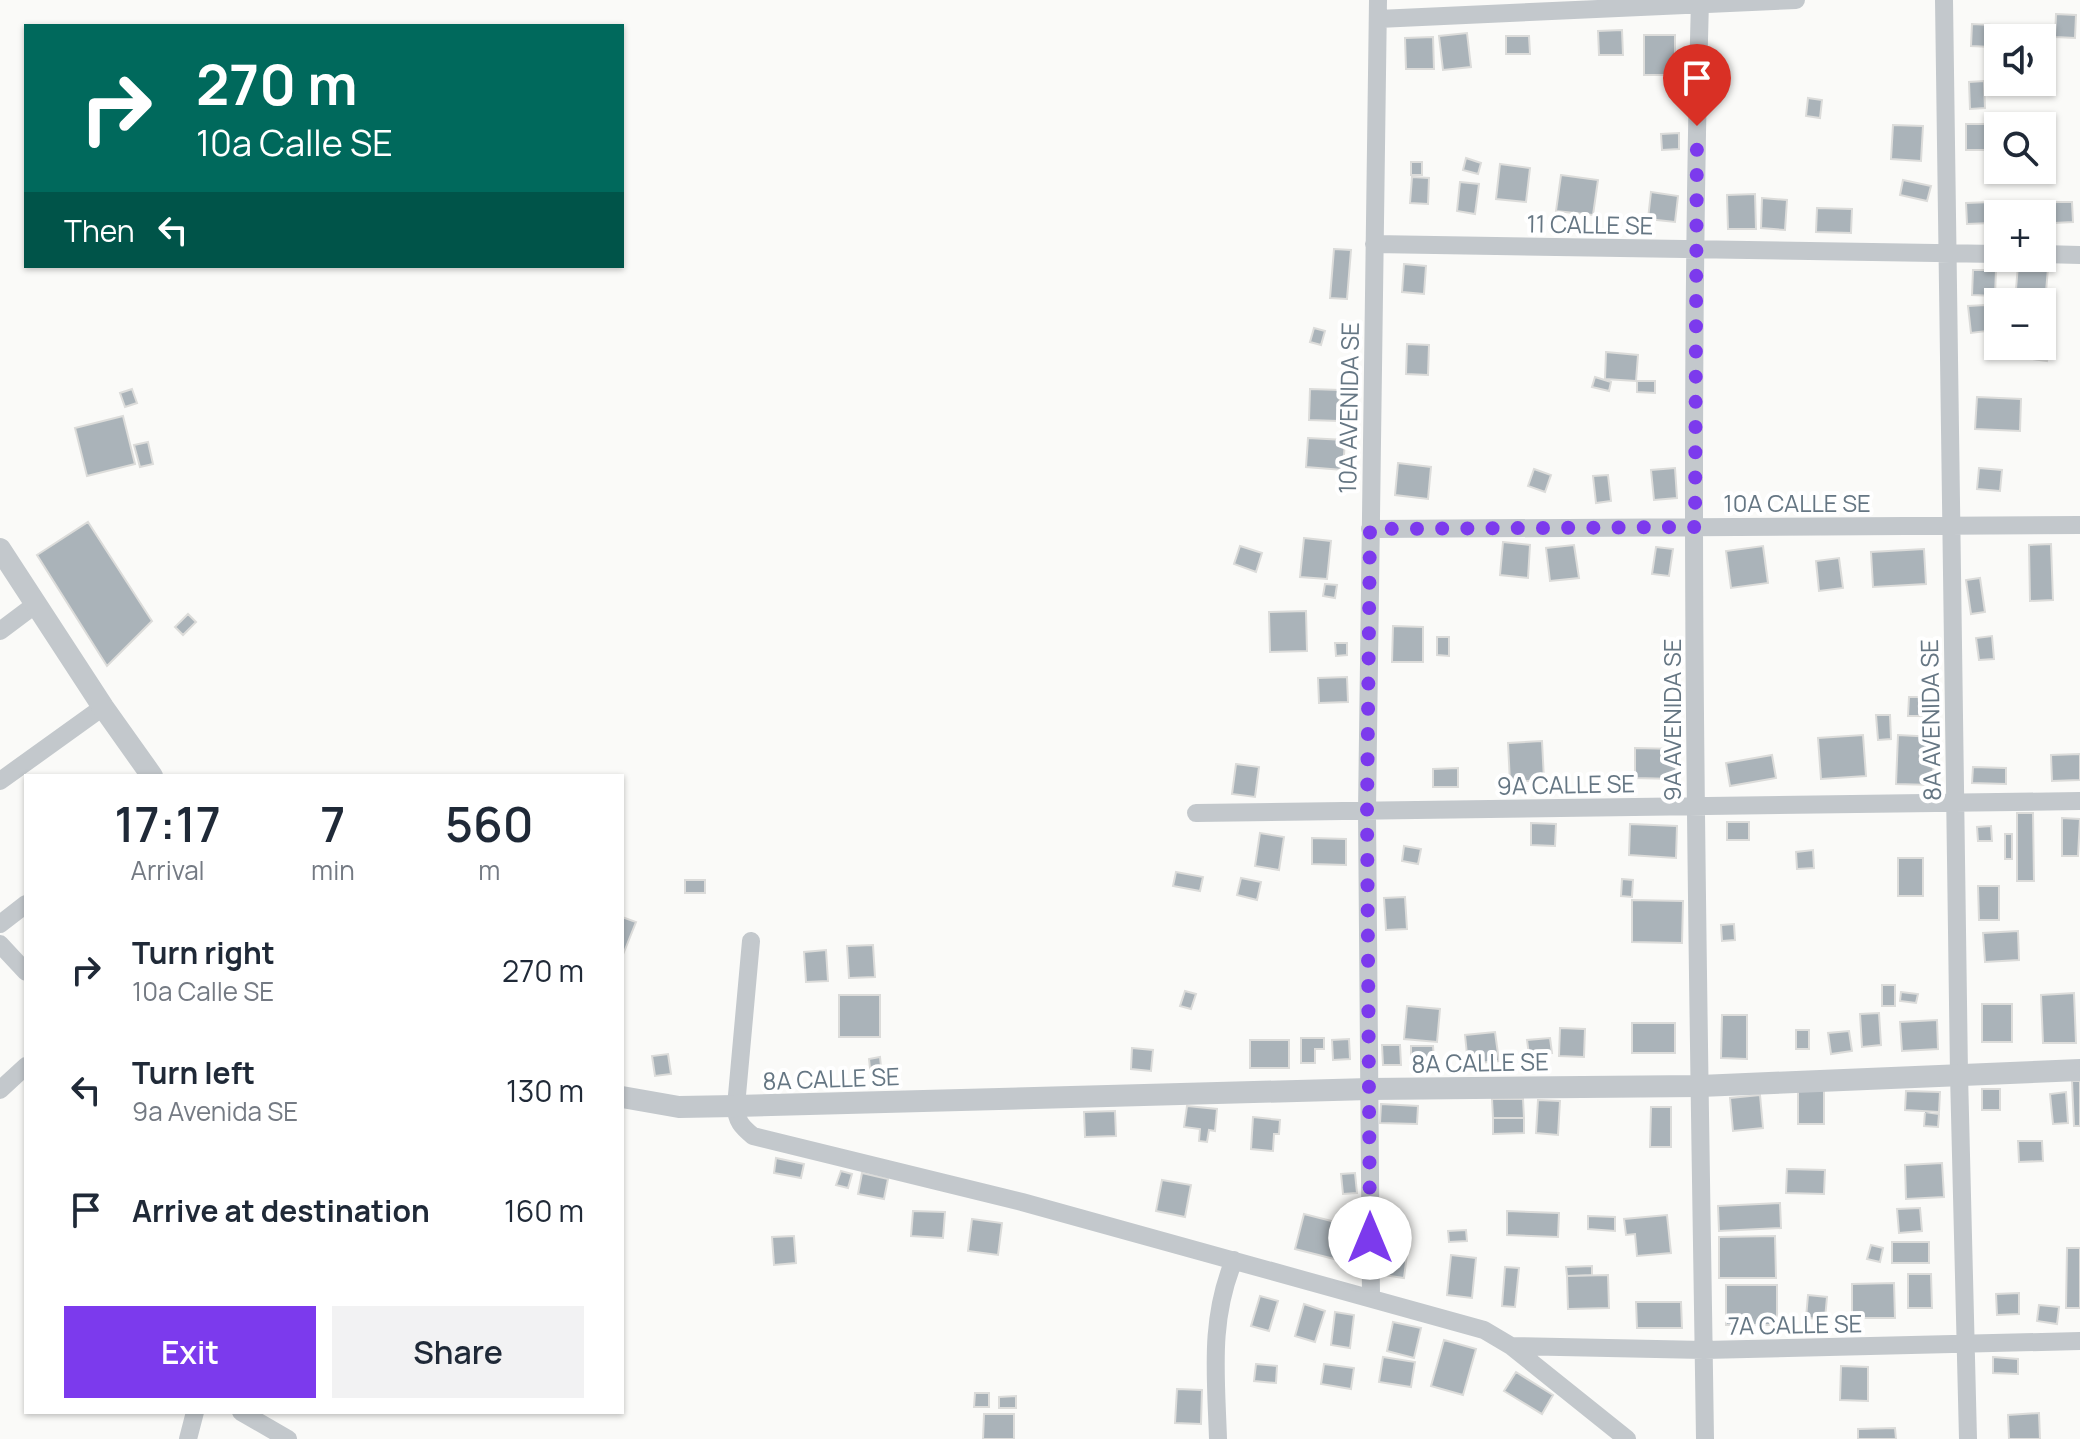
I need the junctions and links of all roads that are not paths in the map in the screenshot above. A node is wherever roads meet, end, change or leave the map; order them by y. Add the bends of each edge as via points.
1 (1378, 0) edge
2 (1796, 0) edge
3 (1944, 0) edge
4 (1700, 2) edge
5 (1378, 19) junction
6 (1374, 244) junction
7 (1695, 249) junction
8 (1947, 253) junction
9 (1984, 254) edge
10 (2056, 254) edge
11 (2080, 255) edge
12 (1951, 525) junction
13 (2080, 525) edge
14 (1695, 527) junction
15 (1370, 529) junction
16 (1, 552) edge
17 (36, 604) junction
18 (0, 631) edge
19 (103, 707) junction
20 (151, 774) edge
21 (0, 781) edge
22 (2080, 801) edge
23 (1955, 802) junction
24 (1695, 806) junction
25 (1367, 811) junction
26 (1196, 813) dead end
27 (24, 906) edge
28 (0, 924) edge
29 (751, 941) dead end
30 (0, 944) edge
31 (24, 970) edge
32 (24, 1068) edge
33 (2080, 1070) edge
34 (1959, 1074) junction
35 (1700, 1086) junction
36 (1369, 1089) junction
37 (0, 1090) edge
38 (624, 1097) edge
39 (736, 1106) junction
40 (1234, 1260) junction
41 (1371, 1297) junction
42 (2080, 1341) edge
43 (1966, 1344) junction
44 (1511, 1346) junction
45 (1704, 1350) junction
46 (194, 1414) edge
47 (244, 1414) edge
48 (188, 1439) edge
49 (288, 1439) edge
50 (1218, 1439) edge
51 (1627, 1439) edge
52 (1705, 1439) edge
53 (1968, 1439) edge

1 - 5 street, 10A AVENIDA SE
2 - 4 street
3 - 8 street, 8A AVENIDA SE
4 - 5 street
4 - 7 street, 9A AVENIDA SE
5 - 6 street, 10A AVENIDA SE
6 - 7 street, 11 CALLE SE
6 - 15 street, 10A AVENIDA SE
7 - 8 street, 11 CALLE SE
7 - 14 street, 9A AVENIDA SE
8 - 9 street, 11 CALLE SE
8 - 12 street, 8A AVENIDA SE
10 - 11 street
12 - 13 street, 10A CALLE SE
12 - 14 street, 10A CALLE SE
12 - 23 street, 8A AVENIDA SE
14 - 15 street, 10A CALLE SE
14 - 24 street, 9A AVENIDA SE
15 - 25 street, 10A AVENIDA SE
16 - 17 street
17 - 18 street
17 - 19 street
19 - 20 street
19 - 21 street
22 - 23 street, 9A CALLE SE
23 - 24 street, 9A CALLE SE
23 - 34 street, 8A AVENIDA SE
24 - 25 street, 9A CALLE SE
24 - 35 street, 9A AVENIDA SE
25 - 26 street, 9A CALLE SE
25 - 36 street, 10A AVENIDA SE
27 - 28 street
29 - 39 street
30 - 31 street
32 - 37 street
33 - 34 street, 8A CALLE SE
34 - 35 street, 8A CALLE SE
34 - 43 street, 8A AVENIDA SE
35 - 36 street, 8A CALLE SE
35 - 45 street, 9A AVENIDA SE
36 - 39 street, 8A CALLE SE
36 - 41 street, 10A AVENIDA SE
38 - 39 street, 8A CALLE SE via 679,1107
39 - 40 street via 736,1117 753,1136
40 - 41 street
40 - 50 street via 1216,1321
41 - 44 street via 1484,1330
42 - 43 street, 7A CALLE SE
43 - 45 street, 7A CALLE SE
43 - 53 street, 8A AVENIDA SE
44 - 45 street, 7A CALLE SE
44 - 51 street
45 - 52 street, 9A AVENIDA SE
46 - 48 street
47 - 49 street

